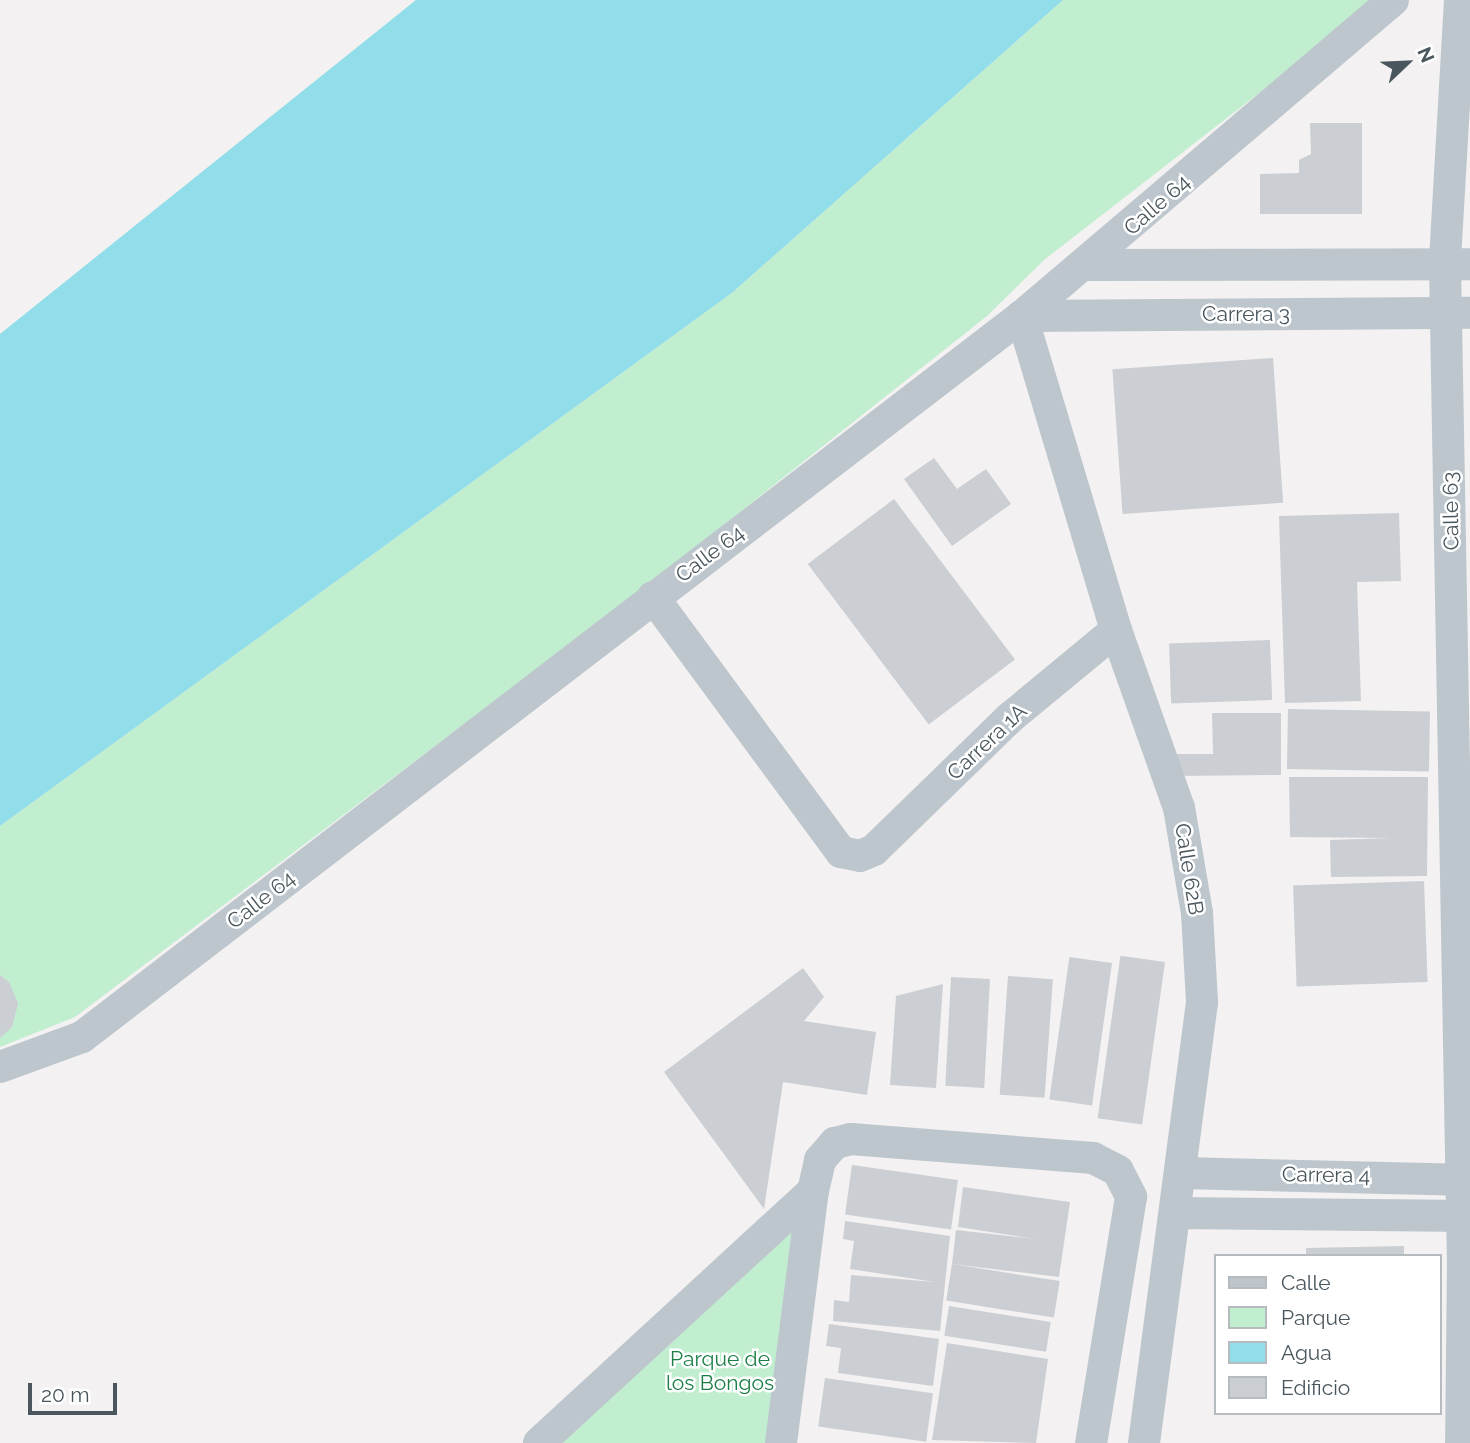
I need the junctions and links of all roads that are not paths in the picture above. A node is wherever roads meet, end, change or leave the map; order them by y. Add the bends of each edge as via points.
1 (1393, 0) edge
2 (1460, 0) edge
3 (1458, 264) edge
4 (1087, 265) junction
5 (1459, 313) edge
6 (1022, 316) junction
7 (653, 597) junction
8 (1116, 631) junction
9 (0, 1067) edge
10 (1182, 1173) junction
11 (1465, 1180) edge
12 (813, 1191) junction
13 (1176, 1213) junction
14 (1466, 1216) edge
15 (539, 1443) edge
16 (781, 1443) edge
17 (1091, 1443) edge
18 (1144, 1443) edge
19 (1461, 1443) edge

1 - 4 street, Calle 64
2 - 3 street, Calle 63
3 - 4 street
3 - 5 street, Calle 63
4 - 6 street, Calle 64
5 - 6 street, Carrera 3
5 - 11 street, Calle 63
6 - 7 street, Calle 64
6 - 8 street, Calle 62B
7 - 8 street, Carrera 1A via 841,852 860,856 874,850 1011,717
7 - 9 street, Calle 64 via 82,1037
8 - 10 street, Calle 62B via 1179,808 1197,913 1202,1002
10 - 11 street, Carrera 4
10 - 13 street, Calle 62B
11 - 14 street, Calle 63
12 - 15 street
12 - 16 street
12 - 17 street via 820,1160 835,1143 851,1139 1093,1158 1118,1171 1131,1197
13 - 14 street
13 - 18 street, Calle 62B
14 - 19 street, Calle 63

